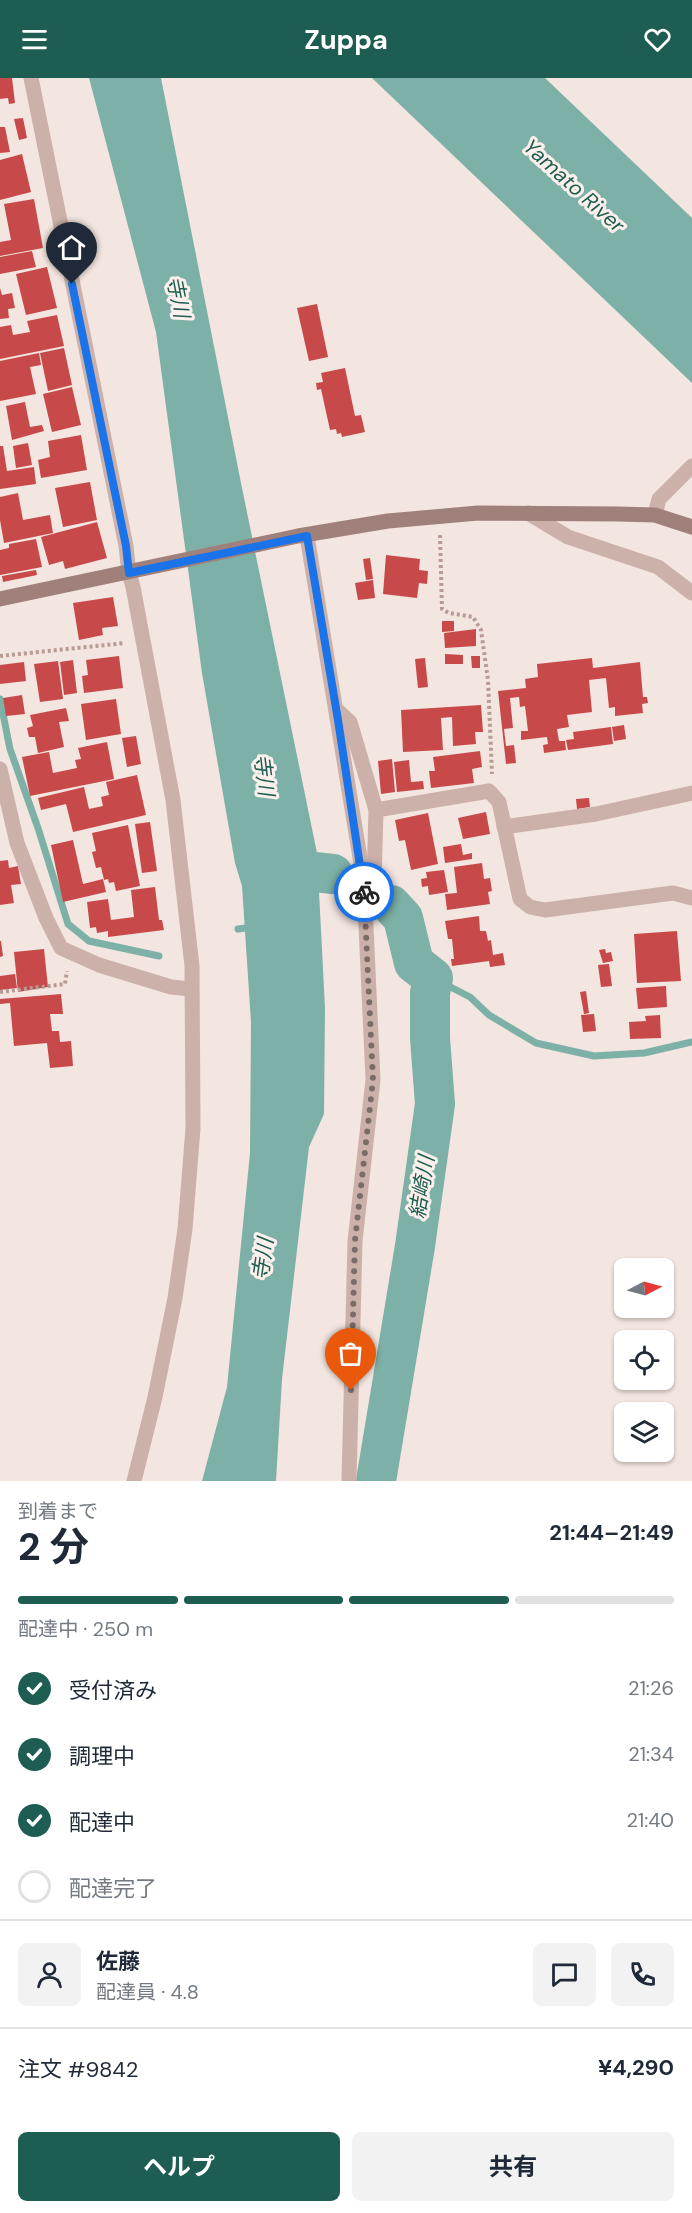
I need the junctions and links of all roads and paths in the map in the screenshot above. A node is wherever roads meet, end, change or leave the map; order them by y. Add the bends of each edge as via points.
1 (31, 78) edge
2 (692, 466) edge
3 (528, 513) junction
4 (655, 515) junction
5 (440, 516) junction
6 (692, 527) edge
7 (303, 536) junction
8 (133, 572) junction
9 (692, 593) edge
10 (0, 599) edge
11 (144, 641) junction
12 (0, 656) edge
13 (337, 710) junction
14 (0, 769) edge
15 (489, 791) junction
16 (692, 793) edge
17 (376, 810) junction
18 (504, 827) junction
19 (364, 894) junction
20 (692, 898) edge
21 (72, 953) junction
22 (191, 989) junction
23 (0, 992) edge
24 (134, 1481) edge
25 (349, 1481) edge

1 - 8 street
2 - 4 street via 659,499
3 - 4 street
3 - 5 street
3 - 9 street via 568,537 658,567
4 - 6 street
5 - 7 street
5 - 15 path via 442,609 473,617 480,630 489,690
7 - 8 street
7 - 13 street
8 - 10 street
8 - 11 street
11 - 12 path
11 - 22 street via 173,800 192,966
13 - 17 street via 350,722
13 - 19 street
14 - 21 street via 17,843 38,897 61,948
15 - 17 street
15 - 18 street via 499,802
16 - 18 street via 596,814
17 - 19 street via 374,883
18 - 20 street via 520,899 530,907 545,910 673,893
19 - 25 street via 373,1080 355,1240
21 - 22 street via 171,987
21 - 23 path via 65,984
22 - 24 street via 193,1128 185,1229 155,1397

